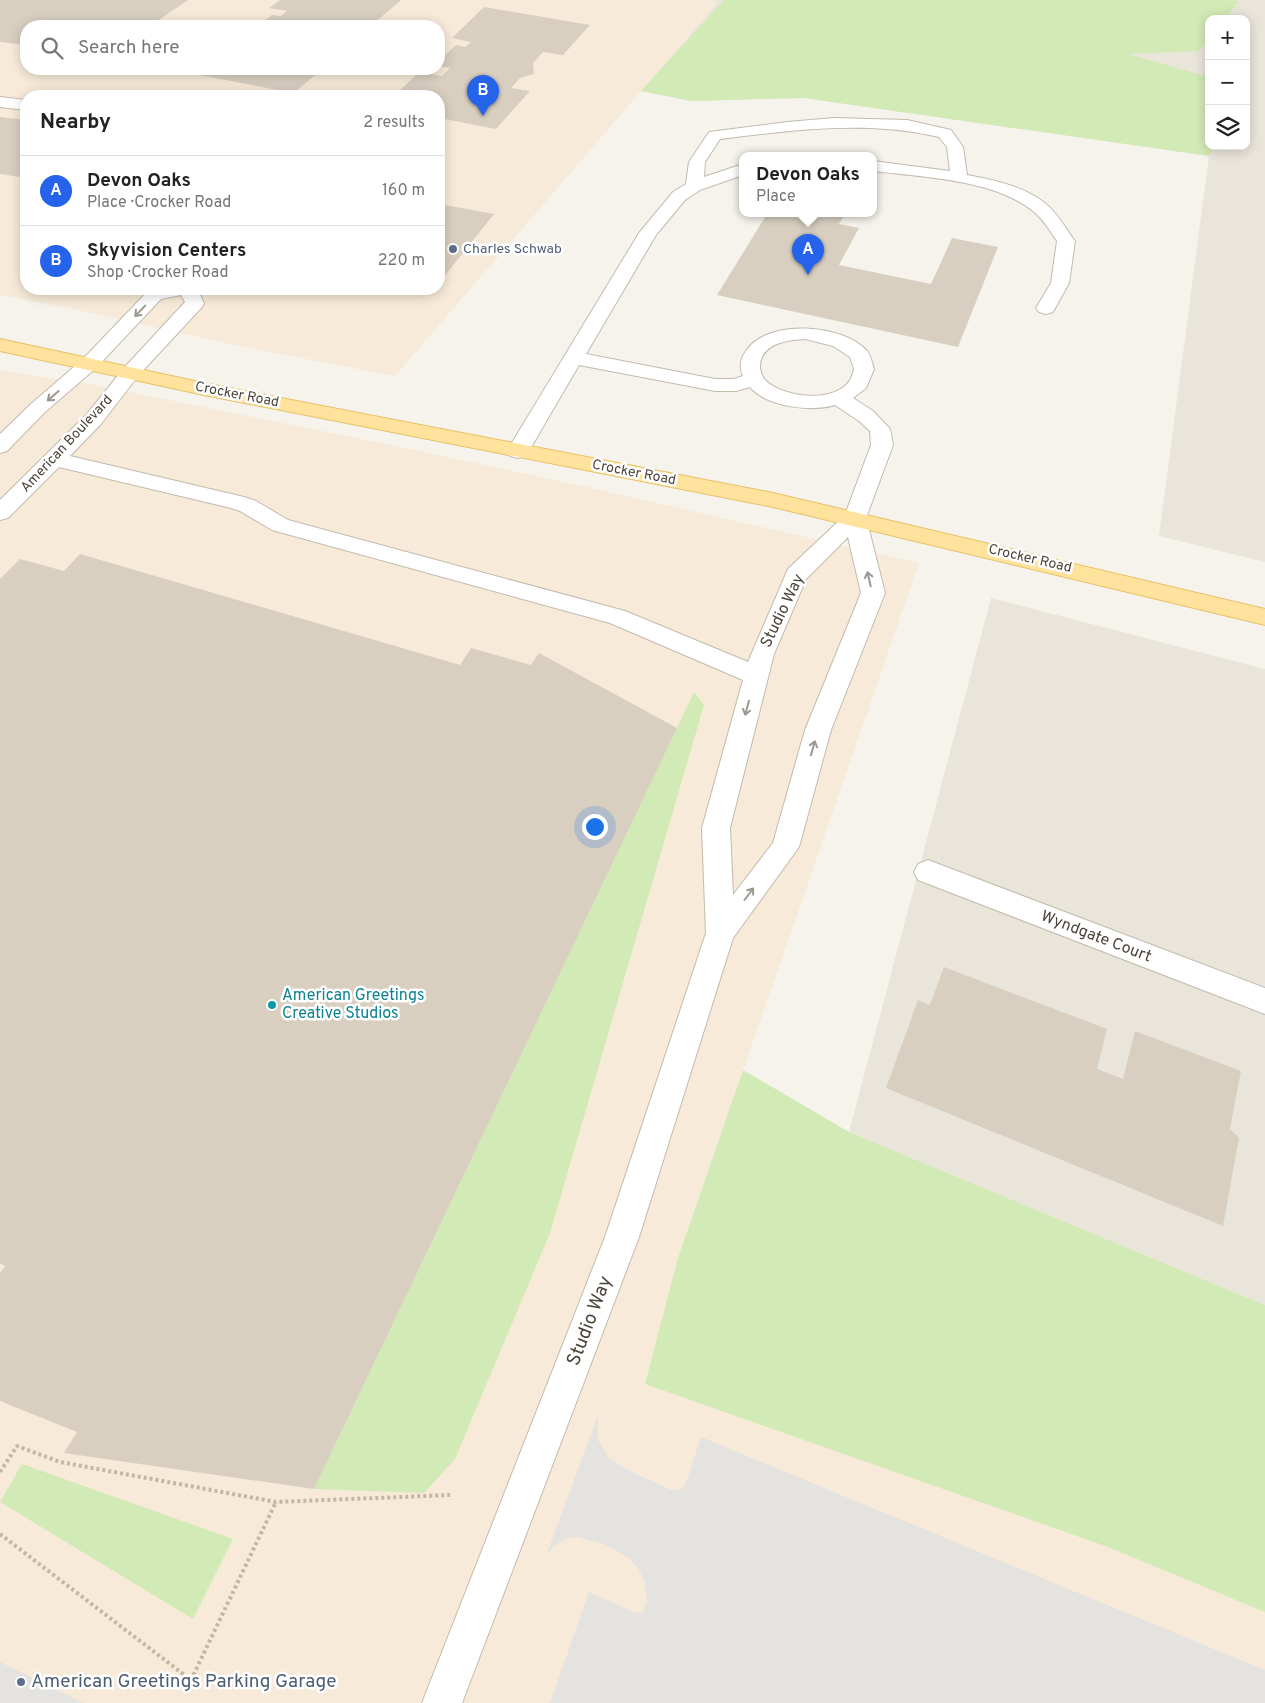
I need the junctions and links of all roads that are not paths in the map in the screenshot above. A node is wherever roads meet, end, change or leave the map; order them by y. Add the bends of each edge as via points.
1 (0, 102) edge
2 (20, 104) edge
3 (877, 167) edge
4 (739, 170) edge
5 (959, 178) junction
6 (694, 186) junction
7 (155, 295) edge
8 (191, 295) edge
9 (1046, 308) dead end
10 (0, 345) edge
11 (574, 358) junction
12 (90, 364) junction
13 (131, 372) junction
14 (754, 379) junction
15 (839, 398) junction
16 (0, 446) edge
17 (518, 451) junction
18 (55, 459) junction
19 (0, 513) edge
20 (855, 518) junction
21 (1265, 616) edge
22 (756, 676) junction
23 (928, 872) dead end
24 (720, 933) junction
25 (1265, 1001) edge
26 (442, 1703) edge

1 - 2 street
3 - 5 street
4 - 6 street
5 - 6 street via 956,147 944,133 907,125 838,122 715,135 697,162
5 - 9 street via 1015,193 1040,207 1066,241 1060,283
6 - 11 street via 679,196 648,233
7 -> 12 street
8 - 13 street, American Boulevard via 195,303
10 - 12 main road, Crocker Road
11 - 14 street via 715,385 736,385
11 - 17 street
12 - 13 main road, Crocker Road
12 -> 16 street
13 - 17 main road, Crocker Road
13 - 18 street, American Boulevard via 94,419
14 - 15 street via 765,389 800,402
14 - 15 street via 749,368 751,356 759,346 787,334 823,335 853,349 866,370 863,381 854,391
15 - 20 street via 880,429 882,445
17 - 20 main road, Crocker Road
18 - 19 street, American Boulevard
18 - 22 street via 236,502 280,525 616,617
20 - 21 main road, Crocker Road
20 - 22 street, Studio Way via 796,575 762,654
24 -> 20 street, Studio Way via 785,847 818,730 873,593
22 -> 24 street, Studio Way via 716,828
23 - 25 street, Wyndgate Court
24 - 26 street, Studio Way via 622,1237

